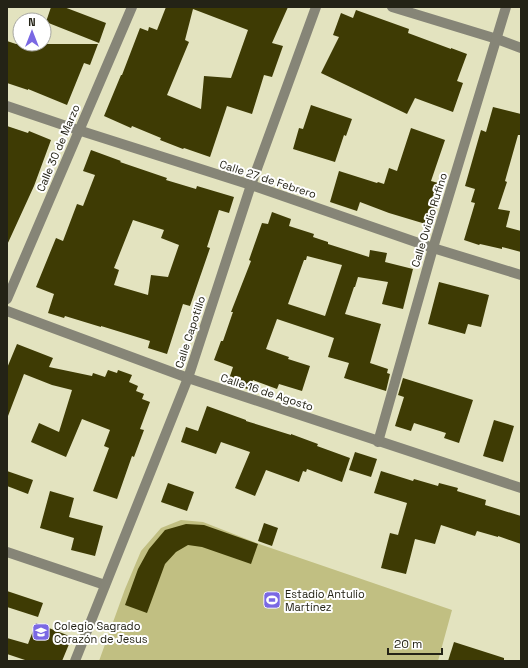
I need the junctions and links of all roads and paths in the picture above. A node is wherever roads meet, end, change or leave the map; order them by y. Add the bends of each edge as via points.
1 (132, 7) edge
2 (316, 7) edge
3 (392, 7) edge
4 (506, 7) edge
5 (497, 39) junction
6 (521, 48) edge
7 (7, 106) edge
8 (78, 130) junction
9 (251, 186) junction
10 (433, 248) junction
11 (521, 275) edge
12 (7, 298) edge
13 (7, 311) edge
14 (188, 378) junction
15 (378, 442) junction
16 (521, 488) edge
17 (7, 552) edge
18 (105, 585) junction
19 (75, 661) edge

1 - 8 street, Calle 30 de Marzo
2 - 9 street, Calle Capotillo
3 - 5 street
4 - 5 street, Calle Ovidio Rufino
5 - 6 street
5 - 10 street, Calle Ovidio Rufino
7 - 8 street, Calle 27 de Febrero
8 - 9 street, Calle 27 de Febrero
8 - 12 street, Calle 30 de Marzo
9 - 10 street, Calle 27 de Febrero
9 - 14 street, Calle Capotillo
10 - 11 street, Calle 27 de Febrero
10 - 15 street, Calle Ovidio Rufino
13 - 14 street, Calle 16 de Agosto
14 - 15 street, Calle 16 de Agosto
14 - 18 street, Calle Capotillo
15 - 16 street, Calle 16 de Agosto
17 - 18 street
18 - 19 street, Calle Capotillo

